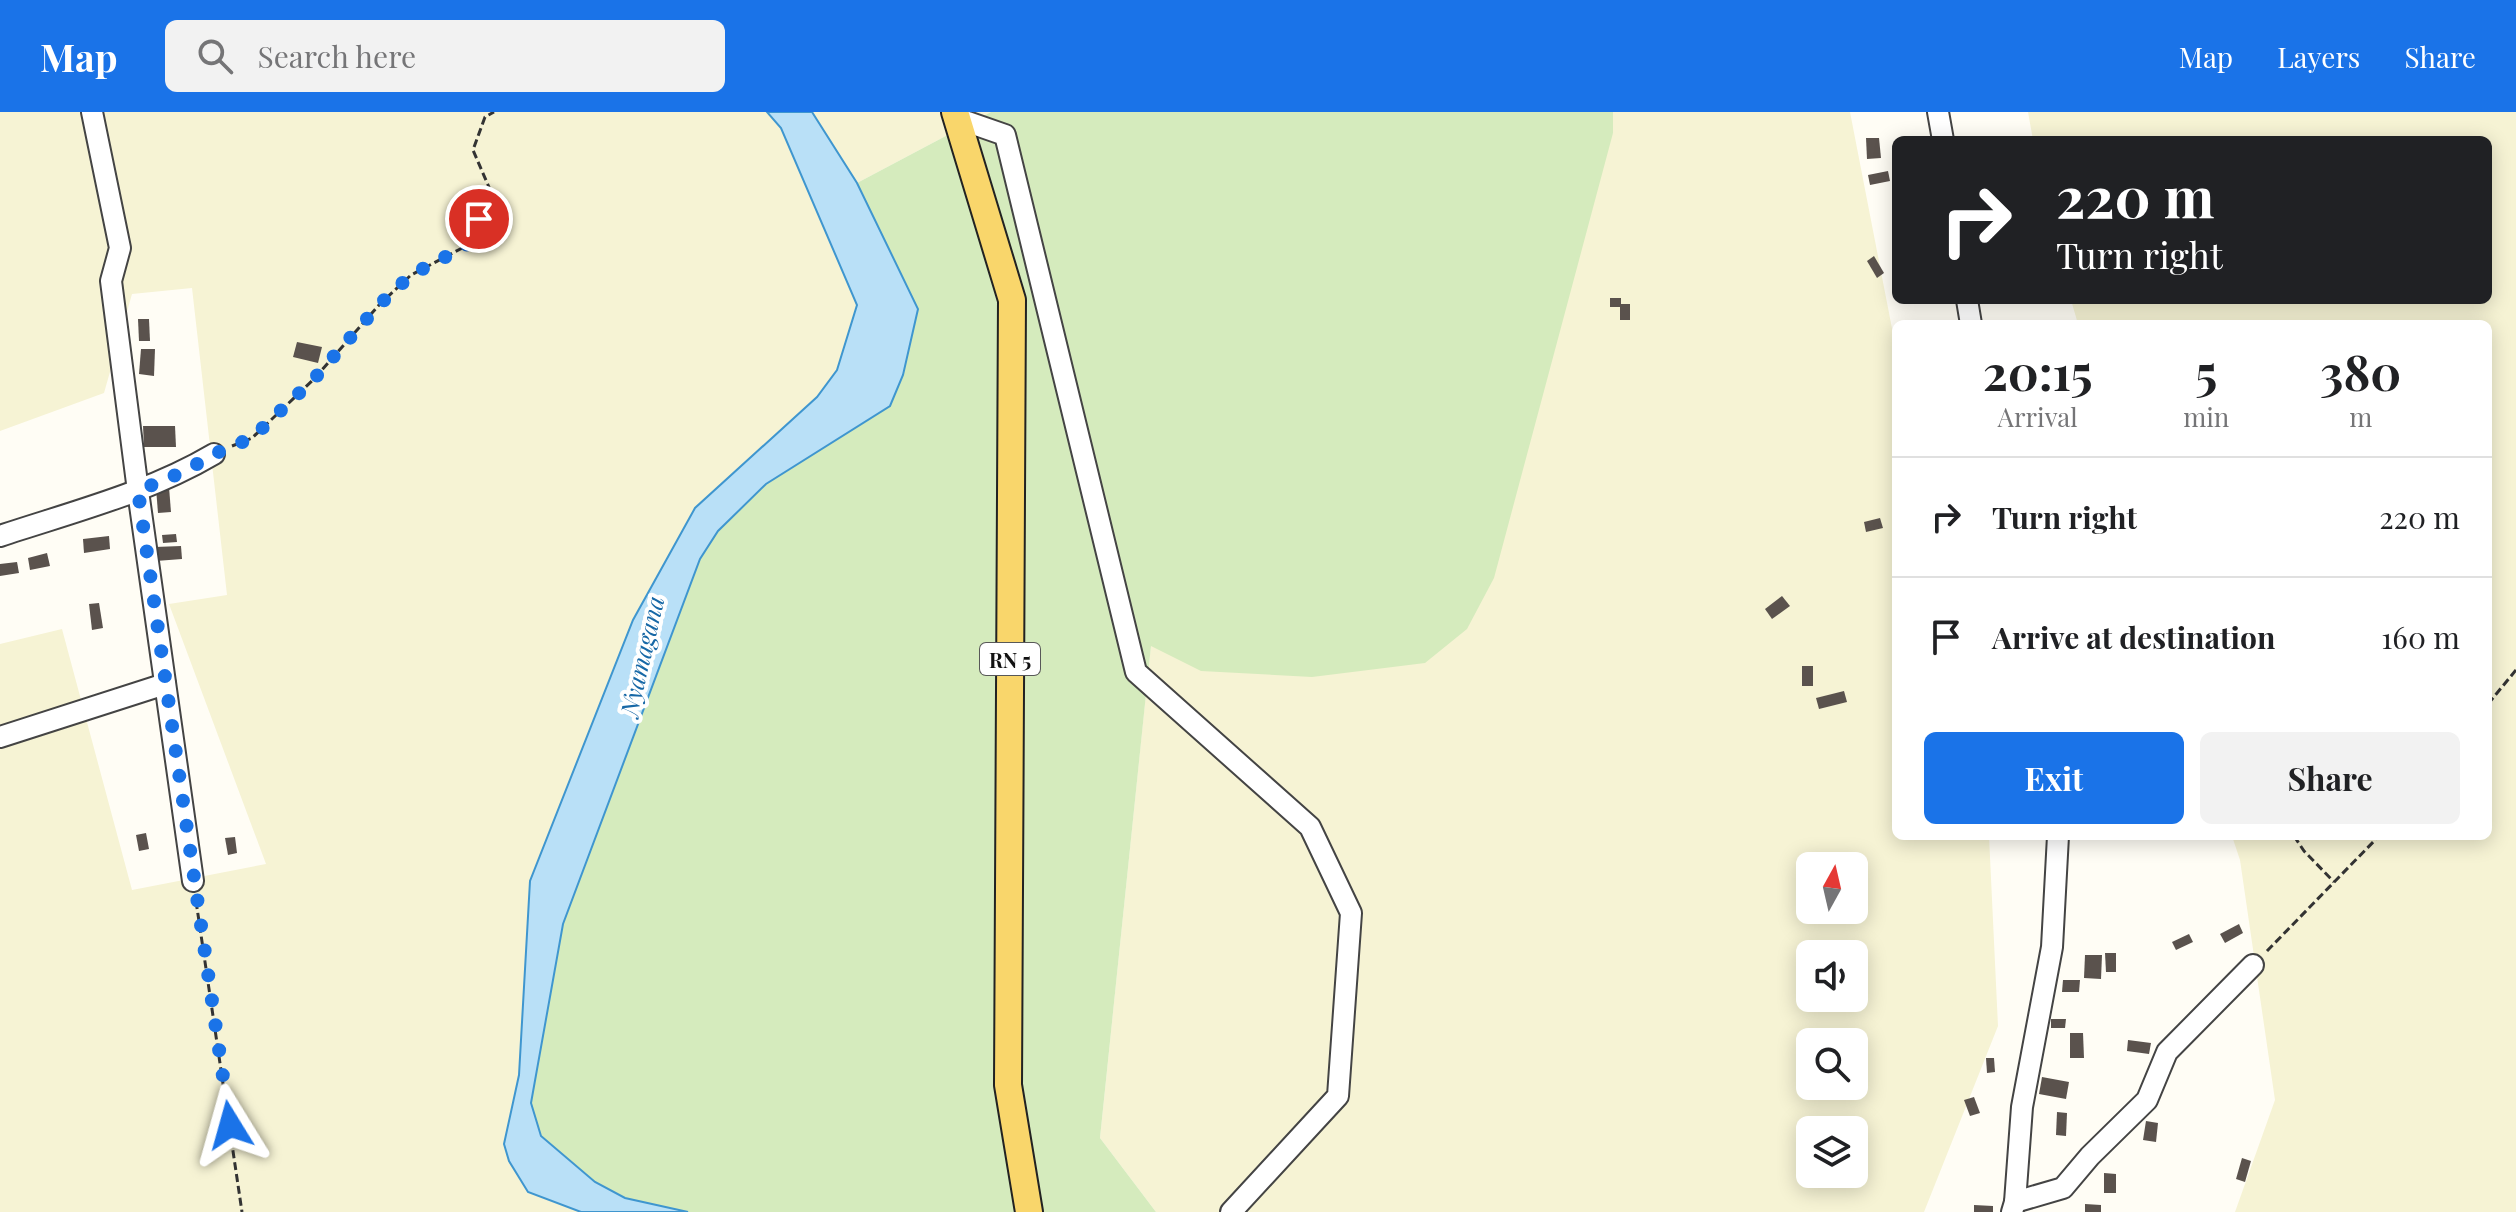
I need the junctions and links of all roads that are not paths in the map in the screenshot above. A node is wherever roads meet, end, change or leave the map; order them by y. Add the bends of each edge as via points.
1 (92, 112) edge
2 (1938, 112) edge
3 (957, 115) edge
4 (1942, 136) edge
5 (214, 454) road end
6 (138, 491) junction
7 (0, 536) edge
8 (165, 684) junction
9 (0, 737) edge
10 (2058, 840) edge
11 (193, 881) road end
12 (2253, 965) road end
13 (2013, 1207) edge
14 (1029, 1212) edge
15 (1231, 1212) edge

1 - 6 street via 120,248 111,281
2 - 4 street
3 - 14 main road, RN 5 via 1012,300 1008,1085
3 - 15 street via 1005,135 1136,672 1310,827 1351,913 1338,1096
5 - 6 street
6 - 7 street
6 - 8 street
8 - 9 street
8 - 11 street
10 - 13 street via 2052,947 2022,1107
12 - 13 street via 2167,1052 2147,1100 2063,1188

